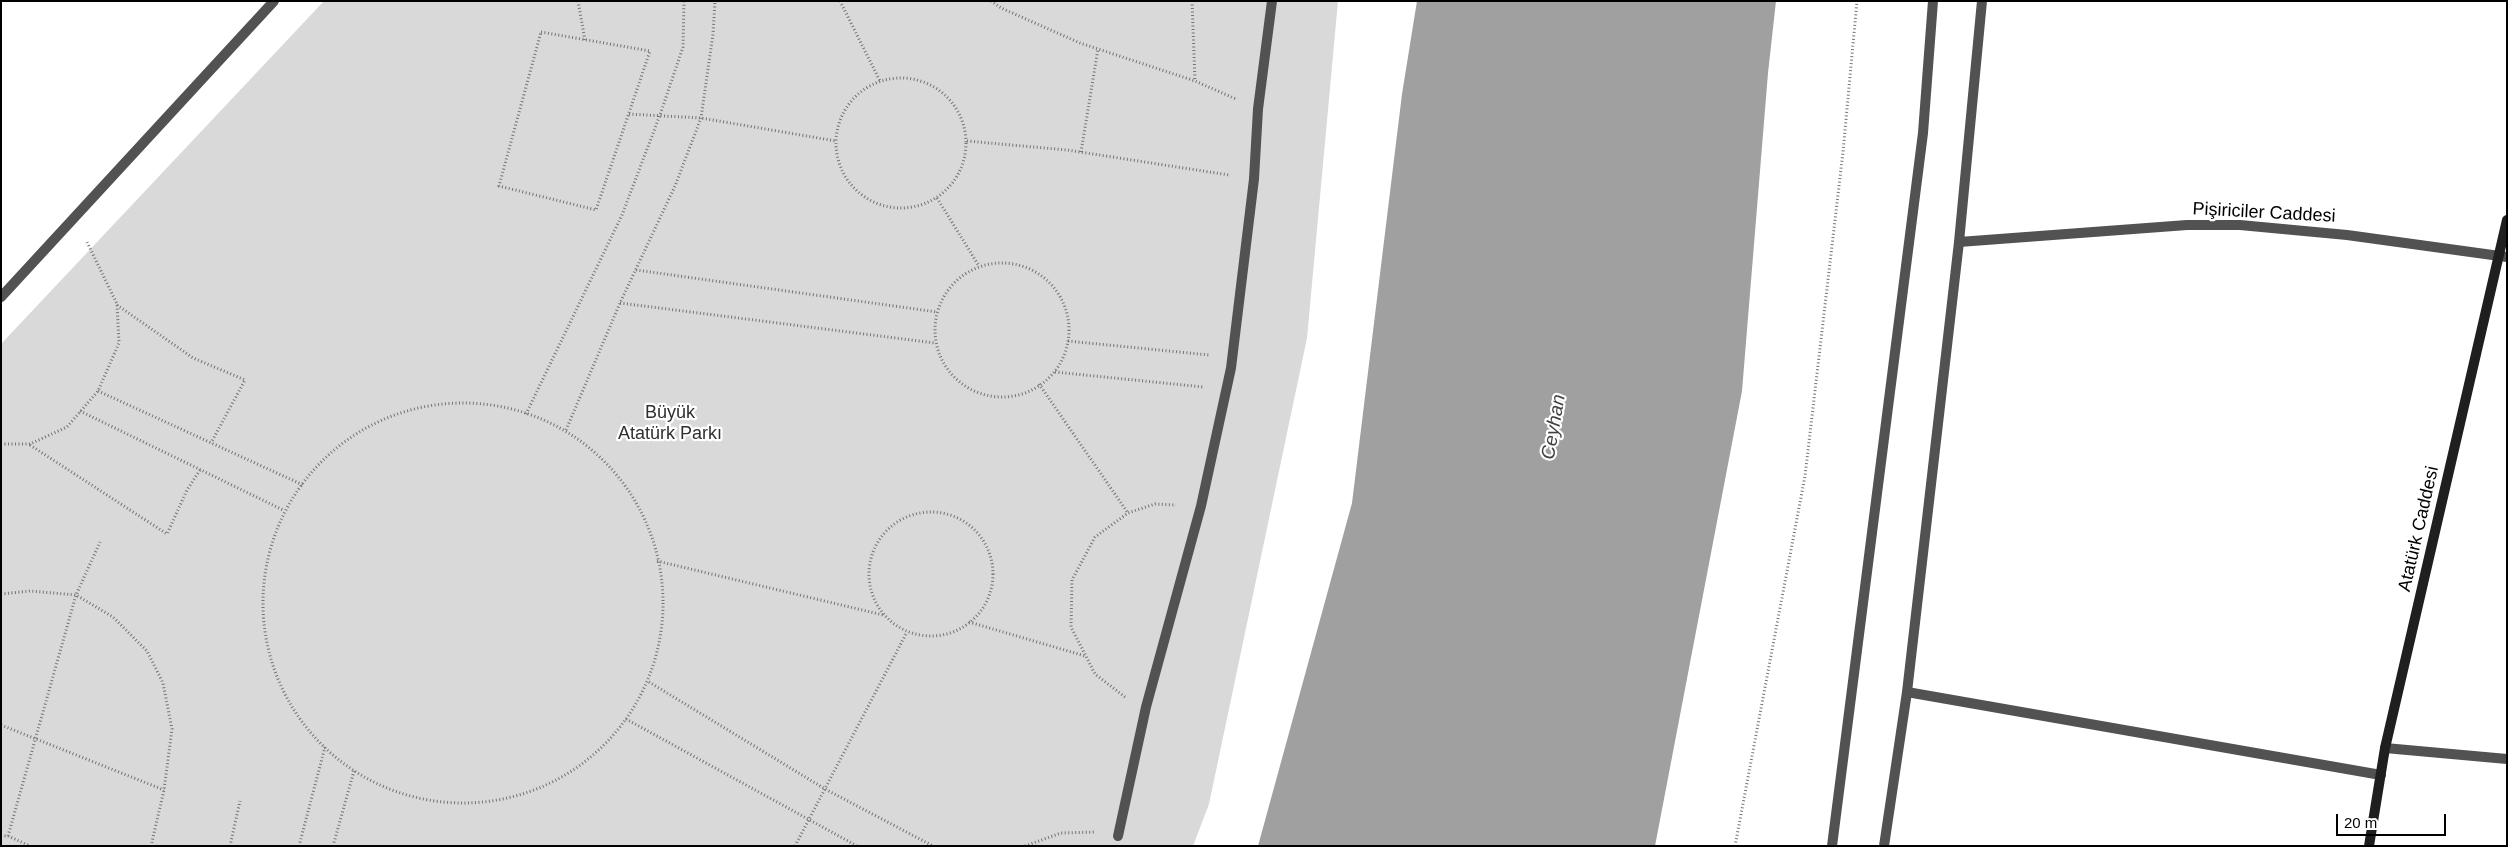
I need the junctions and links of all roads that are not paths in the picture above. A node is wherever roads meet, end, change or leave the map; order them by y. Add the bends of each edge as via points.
1 (274, 1) edge
2 (1272, 1) edge
3 (1933, 1) edge
4 (1982, 1) edge
5 (2507, 220) edge
6 (1959, 242) junction
7 (2503, 256) edge
8 (1, 297) edge
9 (1907, 692) junction
10 (2385, 748) junction
11 (2507, 759) edge
12 (2381, 774) junction
13 (1118, 836) road end
14 (1832, 846) edge
15 (1884, 846) edge
16 (2369, 846) edge

1 - 8 street
2 - 13 street via 1232,358 1201,506 1146,706
3 - 14 street via 1923,133
4 - 6 street
5 - 7 main road, Atatürk Caddesi
6 - 7 street, Pişiriciler Caddesi via 2187,224 2240,224
6 - 9 street
7 - 10 main road, Atatürk Caddesi
9 - 12 street
9 - 15 street
10 - 11 street
10 - 12 main road, Atatürk Caddesi
12 - 16 main road, Atatürk Caddesi

